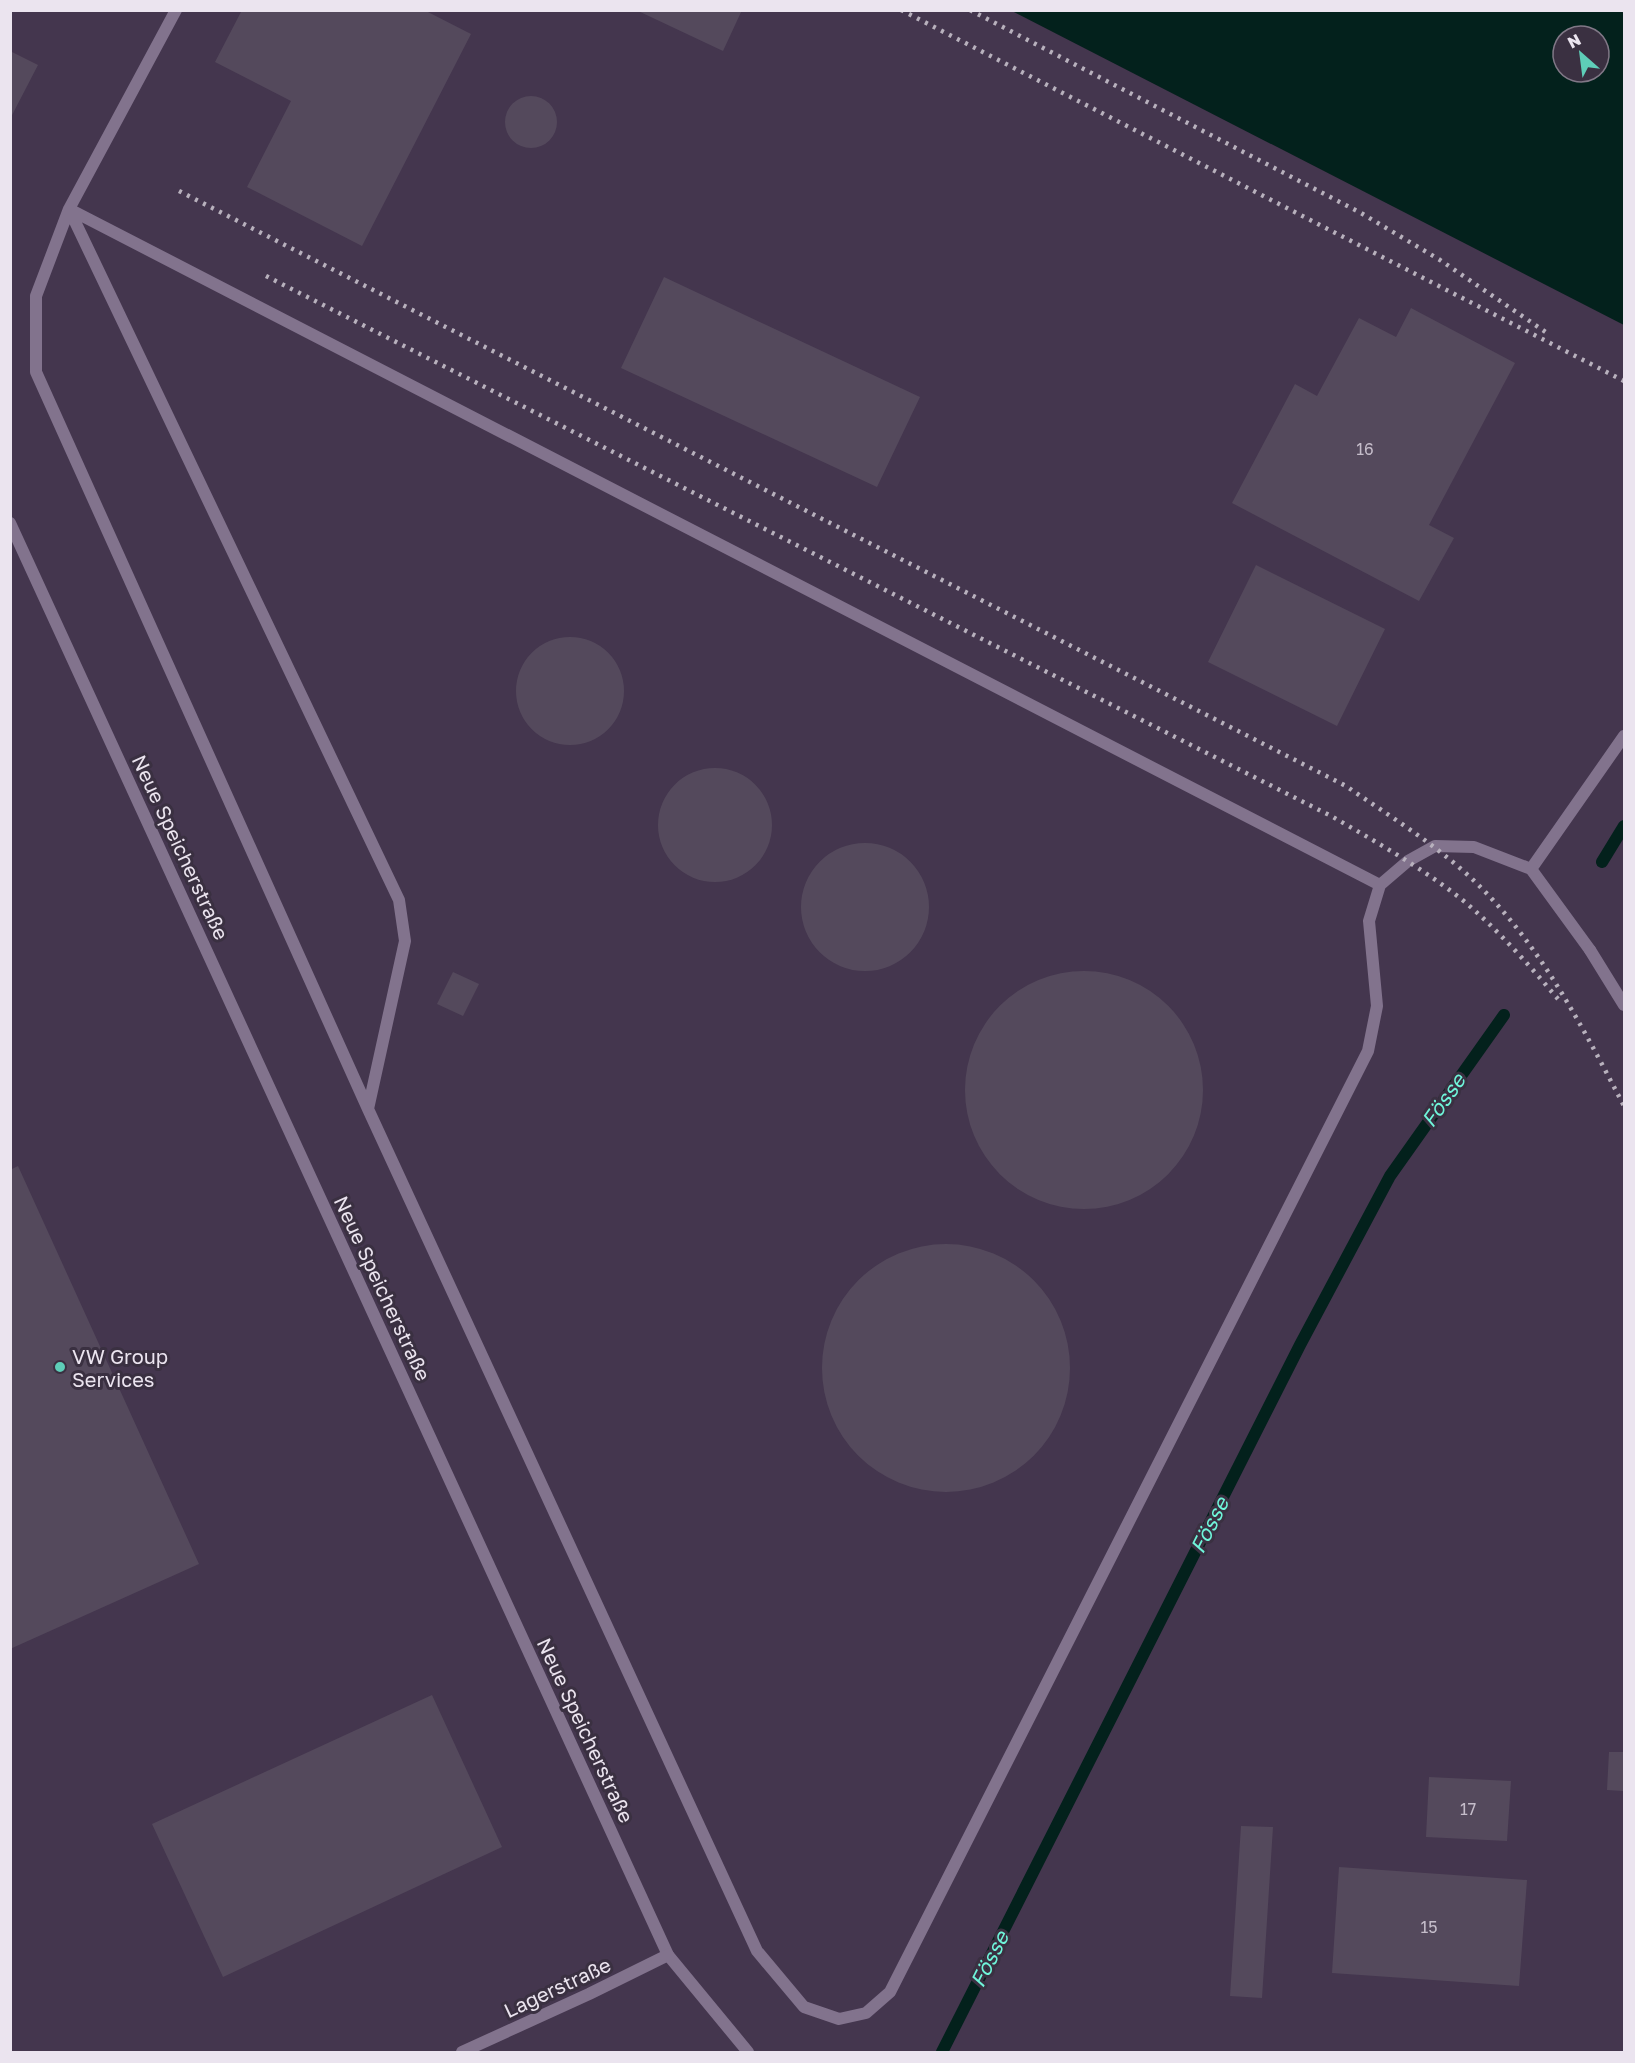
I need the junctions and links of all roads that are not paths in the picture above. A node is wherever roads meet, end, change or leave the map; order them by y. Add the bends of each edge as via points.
1 (177, 10) edge
2 (69, 208) junction
3 (10, 523) edge
4 (1624, 736) edge
5 (1532, 869) junction
6 (1380, 885) junction
7 (1624, 1005) edge
8 (368, 1109) junction
9 (668, 1955) junction
10 (462, 2052) edge
11 (748, 2052) edge

1 - 2 street
2 - 6 street
2 - 8 street via 36,296 36,372
2 - 8 street via 399,900 405,941
3 - 9 street, Neue Speicherstraße
4 - 5 street
5 - 6 street via 1474,847 1434,846 1408,861
5 - 7 street
6 - 8 street via 1369,921 1377,1006 1368,1051 890,1992 866,2013 839,2019 804,2007 757,1951
9 - 10 street, Lagerstraße
9 - 11 street, Neue Speicherstraße

